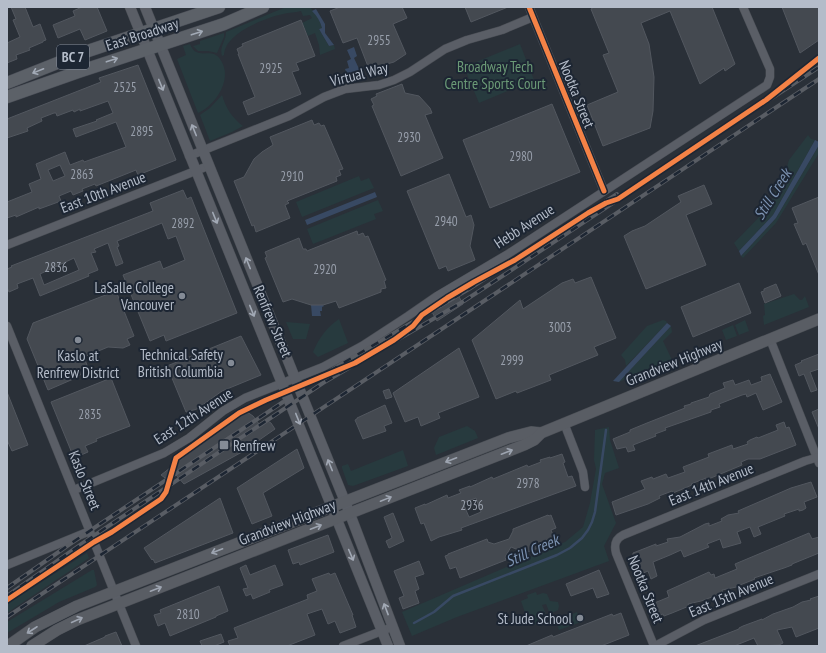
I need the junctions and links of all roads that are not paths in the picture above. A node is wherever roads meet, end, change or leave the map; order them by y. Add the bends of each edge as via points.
1 (130, 7) edge
2 (145, 7) edge
3 (219, 7) edge
4 (263, 7) edge
5 (529, 7) edge
6 (743, 7) edge
7 (533, 17) junction
8 (154, 29) junction
9 (141, 34) junction
10 (160, 45) junction
11 (147, 49) junction
12 (7, 83) edge
13 (7, 97) edge
14 (202, 150) junction
15 (189, 156) junction
16 (208, 166) junction
17 (196, 171) junction
18 (604, 191) junction
19 (7, 245) edge
20 (819, 319) edge
21 (7, 326) edge
22 (770, 339) junction
23 (295, 378) junction
24 (283, 383) junction
25 (564, 423) junction
26 (541, 433) junction
27 (818, 459) edge
28 (585, 487) dead end
29 (74, 490) junction
30 (345, 502) junction
31 (332, 507) junction
32 (350, 514) junction
33 (336, 519) junction
34 (90, 531) junction
35 (616, 541) joint
36 (7, 565) edge
37 (819, 574) edge
38 (114, 591) junction
39 (119, 603) junction
40 (393, 627) junction
41 (382, 631) junction
42 (8, 646) edge
43 (32, 646) edge
44 (136, 646) edge
45 (343, 646) edge
46 (388, 646) edge
47 (400, 646) edge
48 (654, 646) edge

1 - 9 street, Renfrew Street
2 - 8 street, Renfrew Street
3 - 8 main road, East Broadway / BC 7
10 -> 4 main road, East Broadway / BC 7 via 224,24
5 - 7 street, Nootka Street
6 - 18 street, Hebb Avenue via 770,69 767,85
7 - 14 street, Virtual Way via 502,30 450,46 394,80 379,85 345,89 324,96 290,116
7 - 18 street, Nootka Street
8 - 9 main road, East Broadway / BC 7
8 - 10 street, Renfrew Street
9 - 11 street, Renfrew Street
9 -> 12 main road, East Broadway / BC 7 via 85,52
10 - 11 main road, East Broadway / BC 7
14 -> 10 street, Renfrew Street
13 -> 11 main road, East Broadway / BC 7
11 -> 15 street, Renfrew Street
14 - 15 street, Virtual Way
14 - 16 street, Renfrew Street
15 - 17 street, Renfrew Street
16 - 17 street, East 10th Avenue
23 -> 16 street, Renfrew Street
17 - 19 street, East 10th Avenue
17 -> 24 street, Renfrew Street
18 - 23 street, Hebb Avenue via 362,346 323,367
20 - 22 main road, Grandview Highway
21 - 29 street, Kaslo Street
22 - 25 main road, Grandview Highway
22 - 27 street
23 - 24 street, Hebb Avenue
30 -> 23 street, Renfrew Street
24 - 29 street, East 12th Avenue via 223,410 189,438 164,453
24 -> 31 street, Renfrew Street
25 - 26 main road, Grandview Highway
25 - 28 street via 583,472
26 -> 30 main road, Grandview Highway via 531,432 508,438
32 -> 26 main road, Grandview Highway via 524,445
27 - 35 street, East 14th Avenue via 623,534
29 - 34 street, Kaslo Street
30 - 31 main road, Grandview Highway
30 - 32 street, Renfrew Street
31 - 33 street, Renfrew Street
31 -> 38 main road, Grandview Highway
32 - 33 main road, Grandview Highway
40 -> 32 street, Renfrew Street
39 -> 33 main road, Grandview Highway
33 -> 41 street, Renfrew Street
34 - 36 street
34 - 38 street, Kaslo Street
35 - 48 street, Nootka Street via 616,553
37 - 48 street, East 15th Avenue via 704,620
38 - 39 street, Kaslo Street
38 -> 42 main road, Grandview Highway via 57,615
43 -> 39 main road, Grandview Highway via 77,620
39 - 44 street, Kaslo Street
40 - 41 street
40 - 47 street, Renfrew Street
41 - 45 street
41 - 46 street, Renfrew Street

